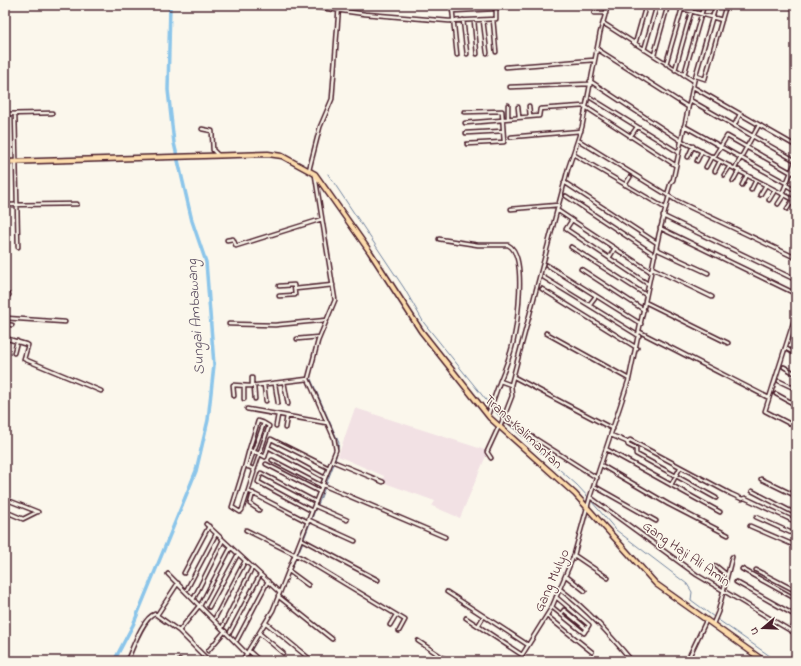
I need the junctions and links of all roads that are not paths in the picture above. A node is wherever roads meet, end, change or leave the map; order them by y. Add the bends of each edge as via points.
1 (299, 5) edge
2 (339, 5) edge
3 (563, 5) edge
4 (608, 5) edge
5 (646, 5) edge
6 (657, 5) edge
7 (668, 5) edge
8 (683, 5) edge
9 (693, 5) edge
10 (704, 5) edge
11 (716, 5) edge
12 (726, 5) edge
13 (496, 6) edge
14 (673, 6) dead end
15 (492, 9) dead end
16 (682, 9) junction
17 (339, 11) junction
18 (691, 12) junction
19 (594, 13) dead end
20 (606, 13) junction
21 (701, 14) junction
22 (713, 18) junction
23 (493, 19) junction
24 (463, 20) junction
25 (474, 20) junction
26 (483, 20) junction
27 (722, 20) junction
28 (453, 21) junction
29 (603, 23) junction
30 (635, 44) junction
31 (597, 49) junction
32 (644, 50) junction
33 (496, 52) dead end
34 (487, 53) dead end
35 (467, 54) dead end
36 (477, 54) dead end
37 (457, 55) dead end
38 (654, 56) junction
39 (594, 60) junction
40 (666, 64) junction
41 (506, 67) dead end
42 (676, 70) junction
43 (684, 75) junction
44 (696, 76) junction
45 (694, 81) junction
46 (590, 83) junction
47 (510, 87) dead end
48 (693, 87) junction
49 (591, 98) dead end
50 (690, 100) junction
51 (508, 105) dead end
52 (529, 106) dead end
53 (585, 107) junction
54 (688, 107) junction
55 (518, 108) dead end
56 (464, 112) dead end
57 (52, 113) dead end
58 (5, 114) edge
59 (15, 114) junction
60 (740, 114) junction
61 (530, 116) junction
62 (519, 117) junction
63 (508, 118) junction
64 (503, 120) junction
65 (465, 123) dead end
66 (759, 125) junction
67 (684, 126) junction
68 (734, 126) junction
69 (636, 127) junction
70 (202, 129) dead end
71 (503, 131) junction
72 (581, 131) junction
73 (466, 133) dead end
74 (630, 136) junction
75 (510, 137) dead end
76 (753, 137) junction
77 (578, 140) junction
78 (680, 140) junction
79 (467, 144) dead end
80 (694, 146) junction
81 (720, 146) junction
82 (796, 146) edge
83 (747, 148) junction
84 (702, 151) junction
85 (678, 152) junction
86 (573, 154) junction
87 (218, 155) junction
88 (688, 157) dead end
89 (713, 157) junction
90 (741, 157) junction
91 (16, 161) junction
92 (720, 161) junction
93 (796, 161) edge
94 (5, 162) edge
95 (697, 162) dead end
96 (675, 165) junction
97 (730, 166) junction
98 (706, 167) dead end
99 (735, 168) junction
100 (309, 170) junction
101 (739, 170) junction
102 (715, 171) dead end
103 (791, 172) junction
104 (315, 174) junction
105 (796, 174) edge
106 (724, 175) dead end
107 (748, 175) junction
108 (630, 177) dead end
109 (756, 180) junction
110 (733, 181) dead end
111 (564, 182) junction
112 (786, 184) junction
113 (625, 185) junction
114 (742, 185) dead end
115 (766, 185) junction
116 (751, 190) dead end
117 (775, 190) junction
118 (796, 191) edge
119 (668, 195) junction
120 (760, 195) dead end
121 (783, 195) junction
122 (566, 196) dead end
123 (769, 200) dead end
124 (794, 200) edge
125 (77, 204) dead end
126 (778, 204) dead end
127 (5, 205) edge
128 (16, 205) junction
129 (558, 205) junction
130 (665, 208) junction
131 (511, 209) dead end
132 (787, 209) dead end
133 (557, 210) junction
134 (663, 216) junction
135 (322, 219) junction
136 (572, 220) junction
137 (660, 228) junction
138 (439, 239) dead end
139 (227, 240) dead end
140 (657, 243) junction
141 (18, 247) dead end
142 (571, 247) dead end
143 (615, 248) junction
144 (656, 249) junction
145 (655, 255) junction
146 (609, 258) junction
147 (796, 258) edge
148 (547, 265) dead end
149 (652, 268) junction
150 (581, 269) dead end
151 (651, 272) junction
152 (708, 273) dead end
153 (543, 277) dead end
154 (796, 280) edge
155 (648, 284) junction
156 (333, 285) junction
157 (279, 286) dead end
158 (295, 289) junction
159 (542, 289) dead end
160 (796, 294) edge
161 (279, 296) dead end
162 (596, 296) junction
163 (646, 296) junction
164 (712, 297) dead end
165 (645, 302) junction
166 (589, 305) junction
167 (644, 310) junction
168 (796, 314) edge
169 (5, 318) edge
170 (327, 320) junction
171 (65, 322) dead end
172 (5, 324) edge
173 (229, 324) dead end
174 (642, 324) junction
175 (12, 325) dead end
176 (793, 325) junction
177 (796, 326) edge
178 (546, 333) dead end
179 (640, 334) junction
180 (319, 337) junction
181 (5, 338) edge
182 (297, 339) dead end
183 (17, 341) junction
184 (728, 343) dead end
185 (637, 348) junction
186 (785, 348) junction
187 (14, 353) dead end
188 (794, 353) dead end
189 (784, 367) dead end
190 (796, 374) edge
191 (514, 377) junction
192 (252, 378) dead end
193 (308, 379) junction
194 (629, 379) junction
195 (779, 381) dead end
196 (284, 382) junction
197 (500, 382) junction
198 (275, 384) junction
199 (264, 385) junction
200 (511, 385) junction
201 (253, 386) junction
202 (244, 387) junction
203 (796, 389) edge
204 (101, 391) dead end
205 (776, 394) dead end
206 (234, 396) dead end
207 (769, 398) junction
208 (244, 399) dead end
209 (255, 399) dead end
210 (266, 401) dead end
211 (278, 403) dead end
212 (288, 404) dead end
213 (796, 405) edge
214 (247, 409) dead end
215 (278, 415) junction
216 (288, 416) junction
217 (488, 416) junction
218 (504, 421) junction
219 (264, 423) junction
220 (328, 423) junction
221 (276, 426) dead end
222 (500, 427) junction
223 (796, 427) edge
224 (285, 428) dead end
225 (613, 429) junction
226 (611, 435) junction
227 (627, 442) junction
228 (268, 447) junction
229 (606, 449) junction
230 (249, 450) junction
231 (254, 452) junction
232 (260, 454) junction
233 (491, 458) dead end
234 (272, 460) dead end
235 (334, 462) junction
236 (266, 464) dead end
237 (244, 465) junction
238 (601, 465) junction
239 (248, 467) junction
240 (329, 468) junction
241 (680, 468) junction
242 (254, 470) junction
243 (676, 476) junction
244 (326, 478) junction
245 (596, 478) junction
246 (761, 479) dead end
247 (383, 482) dead end
248 (671, 484) junction
249 (324, 486) junction
250 (594, 486) junction
251 (248, 491) junction
252 (752, 491) dead end
253 (320, 492) junction
254 (253, 493) junction
255 (796, 496) edge
256 (590, 498) junction
257 (716, 498) dead end
258 (5, 499) edge
259 (316, 502) junction
260 (316, 506) junction
261 (587, 508) junction
262 (259, 510) dead end
263 (312, 511) junction
264 (720, 512) dead end
265 (9, 513) dead end
266 (796, 514) edge
267 (756, 517) dead end
268 (347, 520) dead end
269 (310, 521) junction
270 (656, 521) dead end
271 (796, 522) edge
272 (750, 526) dead end
273 (246, 530) dead end
274 (216, 534) junction
275 (796, 534) edge
276 (728, 535) dead end
277 (445, 537) dead end
278 (223, 540) junction
279 (302, 540) junction
280 (355, 541) dead end
281 (796, 546) edge
282 (231, 547) junction
283 (238, 554) junction
284 (296, 555) junction
285 (574, 556) junction
286 (732, 557) dead end
287 (245, 561) junction
288 (716, 566) dead end
289 (252, 568) junction
290 (742, 569) dead end
291 (756, 570) dead end
292 (288, 571) junction
293 (184, 573) dead end
294 (168, 574) dead end
295 (260, 575) junction
296 (727, 575) junction
297 (566, 576) junction
298 (608, 578) dead end
299 (378, 580) dead end
300 (268, 581) junction
301 (736, 582) dead end
302 (178, 584) junction
303 (308, 585) dead end
304 (187, 589) dead end
305 (560, 589) junction
306 (585, 591) dead end
307 (723, 591) junction
308 (796, 591) edge
309 (279, 592) junction
310 (447, 592) dead end
311 (278, 596) junction
312 (556, 597) junction
313 (194, 598) dead end
314 (796, 599) edge
315 (200, 606) junction
316 (552, 606) junction
317 (209, 607) dead end
318 (157, 614) junction
319 (561, 614) junction
320 (396, 615) junction
321 (484, 616) junction
322 (547, 616) junction
323 (796, 616) edge
324 (215, 618) dead end
325 (466, 618) dead end
326 (706, 621) junction
327 (796, 622) edge
328 (266, 623) junction
329 (390, 625) dead end
330 (712, 625) junction
331 (478, 626) junction
332 (222, 628) junction
333 (587, 629) junction
334 (399, 630) dead end
335 (179, 631) junction
336 (224, 631) junction
337 (790, 631) junction
338 (230, 632) dead end
339 (260, 633) junction
340 (796, 634) edge
341 (332, 639) dead end
342 (237, 640) dead end
343 (418, 641) dead end
344 (528, 645) junction
345 (249, 650) junction
346 (208, 651) dead end
347 (592, 652) dead end
348 (284, 653) dead end
349 (247, 654) junction
350 (311, 660) edge
351 (127, 661) edge
352 (209, 661) edge
353 (242, 661) edge
354 (260, 661) edge
355 (448, 661) edge
356 (632, 661) edge
357 (687, 661) edge
358 (764, 661) edge

1 - 17 street
2 - 17 street
3 - 13 street
4 - 20 street
5 - 30 street
6 - 32 street
7 - 38 street
8 - 16 street
9 - 18 street
10 - 21 street
11 - 22 street, Gang Mulyo
12 - 27 street
13 - 23 street via 497,18
14 - 16 street
15 - 28 street via 452,9
16 - 18 street
16 - 40 street
17 - 28 street
17 - 100 street via 332,99 320,127
18 - 21 street
18 - 42 street
19 - 20 street
20 - 29 street
21 - 22 street
21 - 43 street
22 - 27 street
22 - 44 street, Gang Mulyo
23 - 26 street
23 - 33 street
24 - 25 street
24 - 28 street
24 - 35 street
25 - 26 street
25 - 36 street
26 - 34 street
27 - 44 street via 705,79
28 - 37 street
29 - 30 street
29 - 31 street
30 - 32 street
31 - 39 street
31 - 54 street
32 - 38 street
38 - 40 street
39 - 41 street
39 - 46 street
40 - 42 street
42 - 43 street
43 - 45 street
44 - 45 street, Gang Mulyo
45 - 48 street, Gang Mulyo
46 - 47 street
46 - 53 street
46 - 78 street
48 - 50 street, Gang Mulyo
48 - 60 street
49 - 69 street
50 - 54 street, Gang Mulyo
50 - 68 street
51 - 63 street
52 - 61 street
53 - 61 street via 540,109 539,116
53 - 72 street
53 - 74 street
54 - 67 street, Gang Mulyo
55 - 62 street
56 - 64 street via 501,110
57 - 59 street
58 - 59 street
59 - 91 street
60 - 66 street
60 - 68 street
61 - 62 street
62 - 63 street
63 - 64 street
64 - 65 street
64 - 71 street
66 - 76 street
66 - 82 street
67 - 78 street, Gang Mulyo
67 - 81 street
68 - 76 street
69 - 74 street
69 - 85 street
70 - 87 street via 212,131 213,150
71 - 73 street
71 - 79 street via 504,142
72 - 75 street
72 - 77 street
74 - 96 street
76 - 83 street
76 - 93 street
77 - 86 street
77 - 119 street
78 - 80 street
78 - 85 street, Gang Mulyo
80 - 84 street
80 - 88 street
81 - 83 street via 726,136
81 - 89 street
81 - 90 street
83 - 90 street
83 - 103 street
84 - 89 street
84 - 95 street
85 - 96 street, Gang Mulyo
86 - 111 street
86 - 113 street
87 - 91 highway
87 - 100 highway via 278,155
89 - 92 street
89 - 98 street
90 - 99 street
90 - 112 street
91 - 94 highway
91 - 128 street
92 - 97 street
92 - 102 street
93 - 103 street
96 - 119 street, Gang Mulyo
97 - 99 street
97 - 106 street
99 - 101 street
100 - 104 highway
101 - 107 street
101 - 110 street
103 - 105 street
103 - 112 street
104 - 135 street
104 - 217 highway, Trans Kalimantan via 421,331
107 - 109 street
107 - 114 street
108 - 113 street
109 - 115 street
109 - 116 street
111 - 129 street
111 - 140 street
112 - 118 street
112 - 121 street
113 - 130 street
115 - 117 street
115 - 120 street
117 - 121 street
117 - 123 street
119 - 130 street, Gang Mulyo
119 - 147 street
121 - 124 street
121 - 126 street
122 - 145 street
124 - 132 street
125 - 128 street
127 - 128 street
128 - 141 street
129 - 131 street
129 - 133 street
130 - 134 street, Gang Mulyo
133 - 136 street
133 - 191 street
134 - 137 street, Gang Mulyo
134 - 154 street
135 - 139 street via 236,246 233,239
135 - 156 street
136 - 143 street
136 - 146 street via 566,230
137 - 140 street, Gang Mulyo
137 - 160 street
138 - 197 street via 478,245 508,245 514,251 519,265 520,286 513,344
140 - 144 street, Gang Mulyo
142 - 163 street
143 - 146 street
143 - 151 street
144 - 145 street, Gang Mulyo
144 - 152 street
145 - 149 street, Gang Mulyo
146 - 155 street
148 - 162 street
149 - 151 street, Gang Mulyo
149 - 164 street
150 - 167 street
151 - 155 street, Gang Mulyo
153 - 166 street
155 - 163 street, Gang Mulyo
156 - 158 street
156 - 170 street via 335,300
157 - 158 street via 294,285
158 - 161 street via 295,295
159 - 185 street
162 - 166 street
162 - 174 street
163 - 165 street, Gang Mulyo
165 - 167 street, Gang Mulyo
165 - 184 street
166 - 179 street
167 - 174 street, Gang Mulyo
168 - 176 street
169 - 171 street
170 - 173 street via 275,325
170 - 180 street
172 - 175 street
174 - 179 street, Gang Mulyo
176 - 177 street
176 - 186 street
178 - 194 street
179 - 185 street, Gang Mulyo
179 - 207 street
180 - 182 street
180 - 193 street
181 - 183 street
183 - 187 street
183 - 204 street via 28,345 24,359
185 - 194 street, Gang Mulyo
186 - 188 street
186 - 207 street
189 - 190 street
191 - 200 street
191 - 225 street
192 - 201 street
193 - 196 street
193 - 220 street
194 - 225 street, Gang Mulyo
195 - 203 street
196 - 198 street
196 - 212 street
197 - 200 street
197 - 217 street
198 - 199 street
198 - 211 street
199 - 201 street
199 - 210 street
200 - 218 street via 512,396
201 - 202 street
201 - 209 street
202 - 206 street via 234,385
202 - 208 street
205 - 213 street
207 - 223 street via 765,411
214 - 215 street
215 - 216 street
215 - 221 street
216 - 220 street
216 - 224 street
217 - 222 highway, Trans Kalimantan
218 - 222 street
218 - 245 street
219 - 230 street via 258,422
219 - 231 street
219 - 232 street via 269,426
220 - 235 street via 336,444
222 - 233 street via 487,452
222 - 261 highway, Trans Kalimantan
225 - 226 street, Gang Mulyo
226 - 227 street
226 - 229 street, Gang Mulyo
227 - 241 street via 630,440
227 - 243 street via 636,449 636,454
228 - 232 street via 265,456
228 - 240 street via 272,438
228 - 244 street
229 - 238 street, Gang Mulyo
229 - 248 street
230 - 231 street
230 - 237 street
231 - 232 street
231 - 239 street
232 - 242 street
234 - 249 street
235 - 240 street
235 - 247 street
236 - 253 street
237 - 239 street
237 - 251 street via 233,509 241,512
238 - 245 street, Gang Mulyo
238 - 276 street
239 - 242 street
240 - 244 street
241 - 243 street
241 - 271 street
242 - 251 street
243 - 248 street
243 - 257 street
244 - 249 street
245 - 250 street, Gang Mulyo
246 - 255 street
248 - 264 street
249 - 253 street
249 - 277 street
250 - 256 street, Gang Mulyo
250 - 270 street
251 - 254 street
252 - 266 street
253 - 259 street
254 - 262 street via 250,504
254 - 269 street
256 - 261 street, Gang Mulyo
256 - 307 street, Gang Haji Ali Amin
258 - 265 street via 38,512 23,519
259 - 260 street
259 - 263 street via 261,473 258,482
260 - 263 street
260 - 268 street
261 - 285 street, Gang Mulyo
261 - 326 highway, Trans Kalimantan via 653,580
263 - 269 street
267 - 275 street
269 - 279 street
269 - 280 street
272 - 281 street
273 - 284 street
274 - 278 street
274 - 293 street via 208,525
274 - 304 street
278 - 282 street
278 - 313 street
279 - 284 street
279 - 299 street
282 - 283 street
282 - 315 street
283 - 287 street
283 - 317 street
284 - 292 street
284 - 320 street
285 - 297 street, Gang Mulyo
285 - 298 street
286 - 296 street
287 - 289 street
287 - 324 street
288 - 296 street
289 - 295 street
289 - 332 street
290 - 314 street
291 - 308 street
292 - 303 street
292 - 309 street
294 - 302 street
295 - 300 street
295 - 338 street
296 - 307 street
297 - 305 street, Gang Mulyo
297 - 306 street
300 - 309 street
300 - 342 street
301 - 323 street
302 - 315 street
302 - 318 street
305 - 312 street, Gang Mulyo
305 - 356 street via 599,623
307 - 330 street
307 - 337 street, Gang Haji Ali Amin
309 - 311 street
310 - 321 street
311 - 328 street
311 - 341 street
312 - 316 street, Gang Mulyo
312 - 333 street via 589,624
315 - 332 street
315 - 335 street
316 - 319 street
316 - 322 street, Gang Mulyo
318 - 335 street
318 - 351 street via 151,615 143,626
319 - 333 street via 564,610
319 - 333 street via 584,633
320 - 329 street
320 - 334 street via 405,621
321 - 331 street
321 - 344 street
322 - 344 street, Gang Mulyo
322 - 347 street
325 - 331 street
326 - 330 highway, Trans Kalimantan
326 - 357 street
327 - 337 street
328 - 339 street
328 - 350 street
330 - 358 highway, Trans Kalimantan
331 - 344 street, Gang Mulyo via 522,655
332 - 336 street
335 - 352 street
336 - 346 street
336 - 349 street
337 - 340 street, Gang Haji Ali Amin
339 - 345 street
339 - 348 street
343 - 355 street
345 - 349 street
345 - 354 street
349 - 353 street

